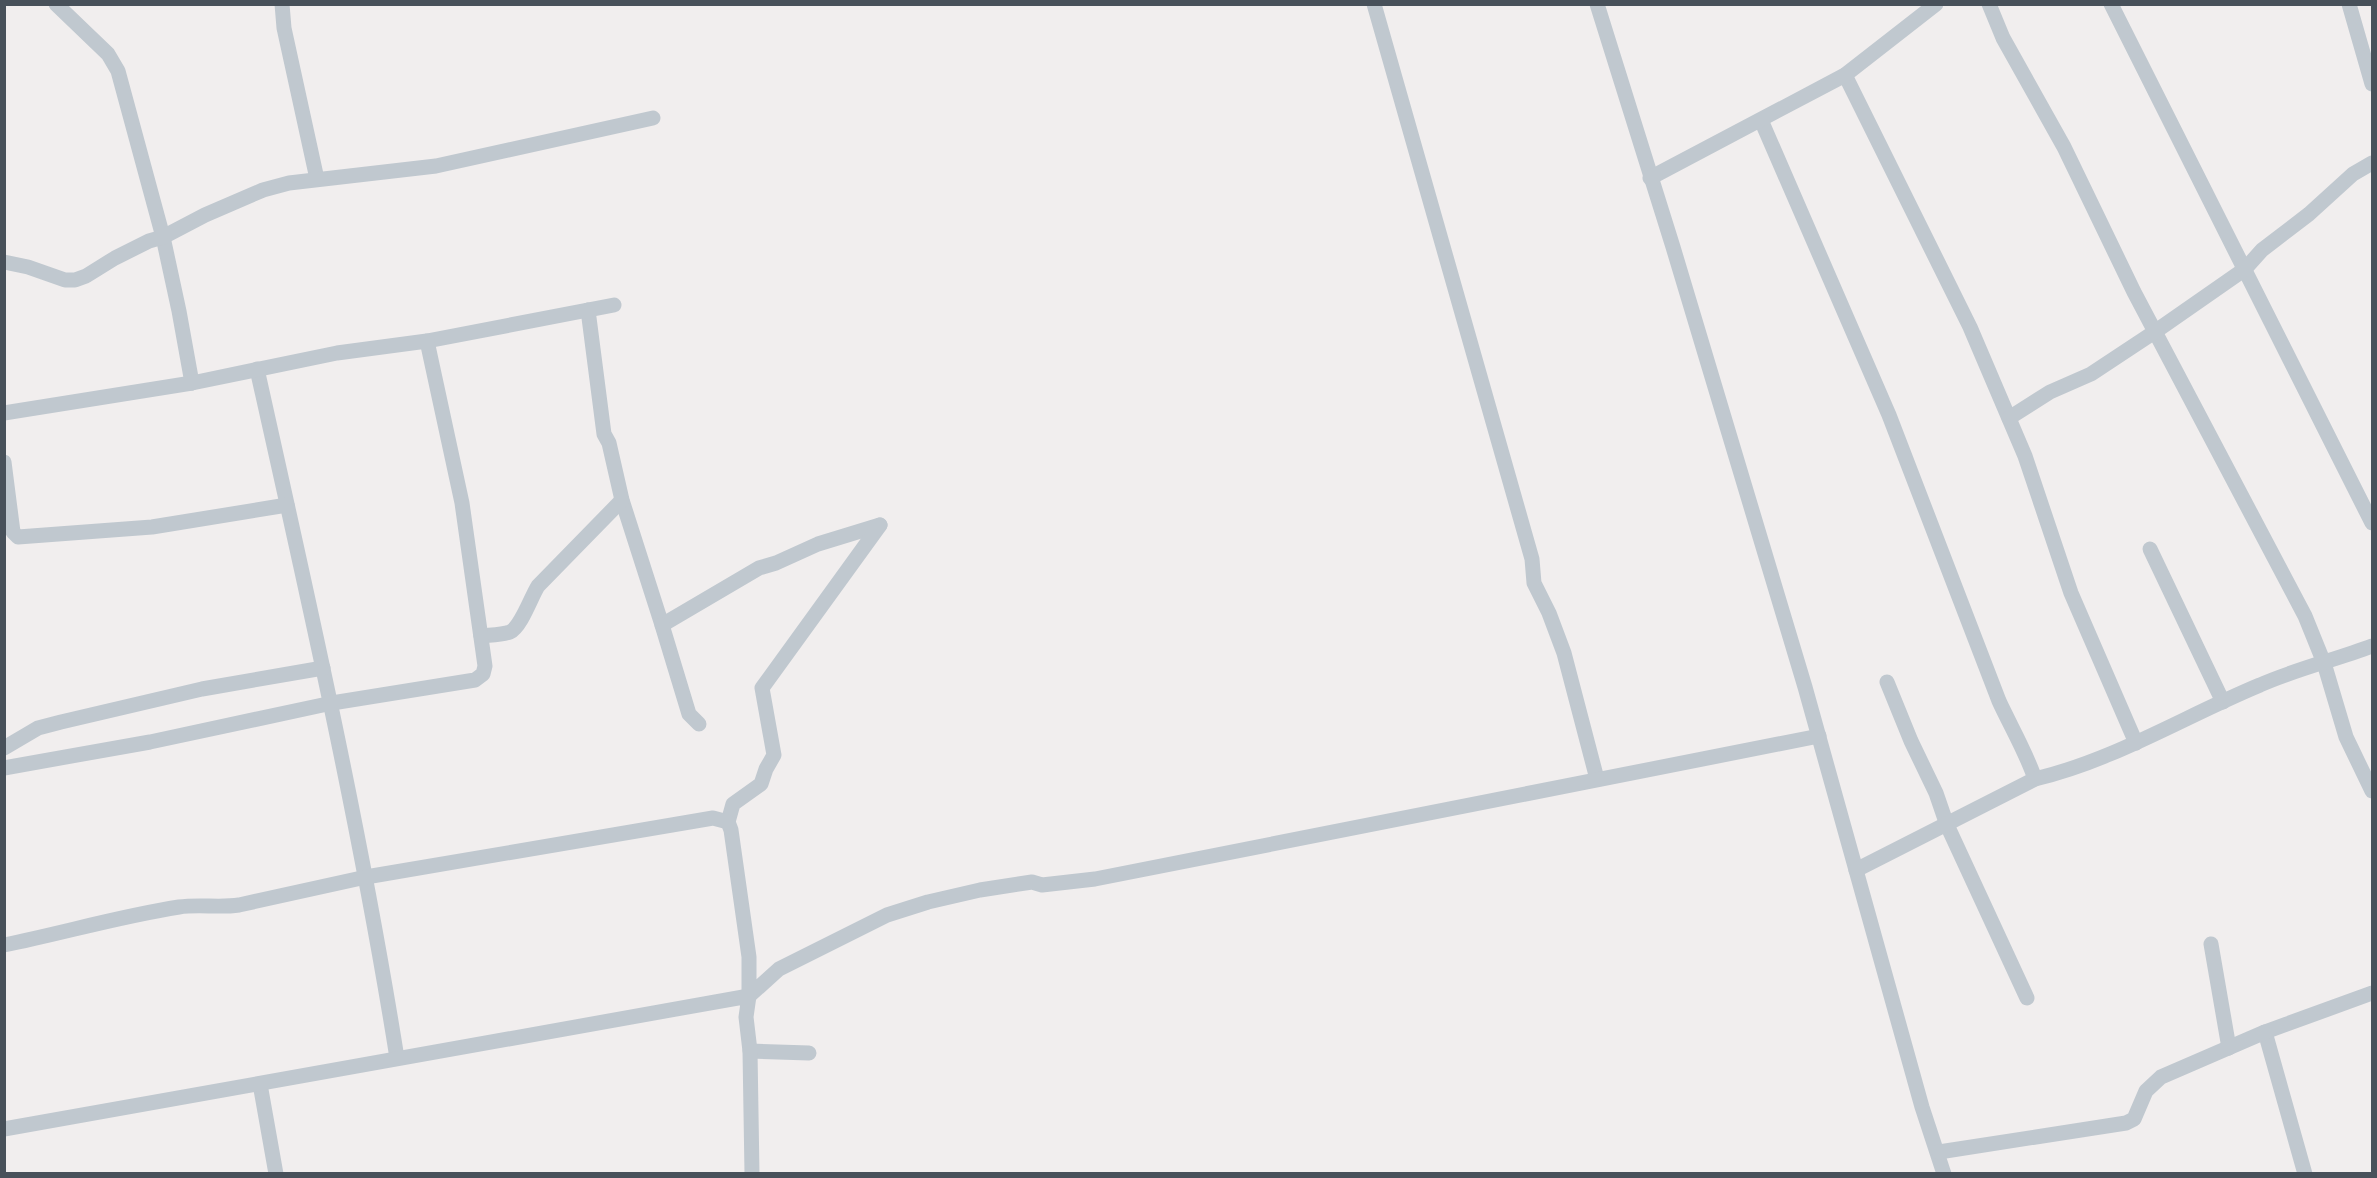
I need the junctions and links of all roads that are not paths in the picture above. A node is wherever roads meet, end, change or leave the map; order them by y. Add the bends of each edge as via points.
1 (56, 4) edge
2 (282, 4) edge
3 (1374, 4) edge
4 (1597, 4) edge
5 (1936, 4) edge
6 (1989, 4) edge
7 (2111, 4) edge
8 (2349, 4) edge
9 (1845, 75) junction
10 (2373, 84) edge
11 (652, 118) dead end
12 (1761, 120) junction
13 (2373, 164) edge
14 (1650, 178) junction
15 (317, 180) junction
16 (163, 237) junction
17 (4, 262) edge
18 (2245, 268) junction
19 (614, 305) dead end
20 (588, 310) junction
21 (2156, 331) junction
22 (426, 341) junction
23 (257, 369) junction
24 (192, 383) junction
25 (4, 413) edge
26 (2009, 418) junction
27 (4, 462) edge
28 (622, 500) junction
29 (287, 505) junction
30 (2373, 523) edge
31 (2150, 549) dead end
32 (662, 625) junction
33 (481, 636) junction
34 (2373, 646) edge
35 (2324, 663) junction
36 (323, 668) junction
37 (1887, 682) dead end
38 (2223, 702) junction
39 (332, 703) junction
40 (699, 723) dead end
41 (1819, 736) junction
42 (2136, 743) junction
43 (4, 748) edge
44 (4, 768) edge
45 (1597, 779) junction
46 (2035, 779) junction
47 (2373, 791) edge
48 (728, 822) junction
49 (1947, 825) junction
50 (1856, 870) junction
51 (366, 877) junction
52 (2211, 944) dead end
53 (4, 945) edge
54 (2373, 993) edge
55 (749, 996) junction
56 (2027, 998) dead end
57 (2265, 1032) junction
58 (2229, 1048) junction
59 (750, 1051) junction
60 (809, 1053) dead end
61 (397, 1058) junction
62 (260, 1084) junction
63 (4, 1129) edge
64 (1939, 1152) junction
65 (276, 1173) edge
66 (752, 1173) edge
67 (1944, 1173) edge
68 (2305, 1173) edge

1 - 16 street via 108,54 118,71
2 - 15 street
3 - 45 street via 1532,559 1534,583 1564,653
4 - 14 street
5 - 9 street
6 - 21 street
7 - 18 street
8 - 10 street
9 - 12 street
9 - 26 street via 1970,327
11 - 15 street via 436,166
12 - 14 street
12 - 46 street via 1889,415 1999,701
13 - 18 street via 2353,174
14 - 41 street
15 - 16 street via 263,190
16 - 17 street via 75,280
16 - 24 street
18 - 21 street
18 - 30 street
19 - 20 street
20 - 22 street
20 - 28 street via 603,427
21 - 26 street via 2091,374 2050,392
21 - 35 street via 2284,575
22 - 23 street
22 - 33 street via 462,503
23 - 24 street
23 - 29 street
24 - 25 street
26 - 42 street via 2072,593
27 - 29 street via 13,531 18,537 152,527
28 - 32 street
28 - 33 street via 538,586 513,631
29 - 36 street
31 - 38 street
32 - 40 street via 689,714
32 - 48 street via 759,568 880,525 762,688 774,755 761,784 733,804
33 - 39 street via 485,666 483,674 475,680
34 - 35 street
35 - 38 street
35 - 47 street via 2346,737
36 - 39 street
36 - 43 street via 202,689 61,722 38,728
37 - 49 street
38 - 42 street
39 - 44 street
39 - 51 street
41 - 45 street
41 - 50 street
42 - 46 street via 2073,769
45 - 55 street via 1095,879 1042,885 1032,882 928,902 886,915 779,969
46 - 49 street
48 - 51 street via 713,818
48 - 55 street via 749,957
49 - 50 street
49 - 56 street
50 - 64 street via 1922,1107
51 - 53 street via 221,908 183,907 143,913
51 - 61 street
52 - 58 street
54 - 57 street
55 - 59 street via 746,1017
55 - 61 street
57 - 58 street
57 - 68 street
58 - 64 street via 2161,1077 2146,1091 2134,1119 2126,1123
59 - 60 street
59 - 66 street
61 - 62 street
62 - 63 street
62 - 65 street
64 - 67 street

